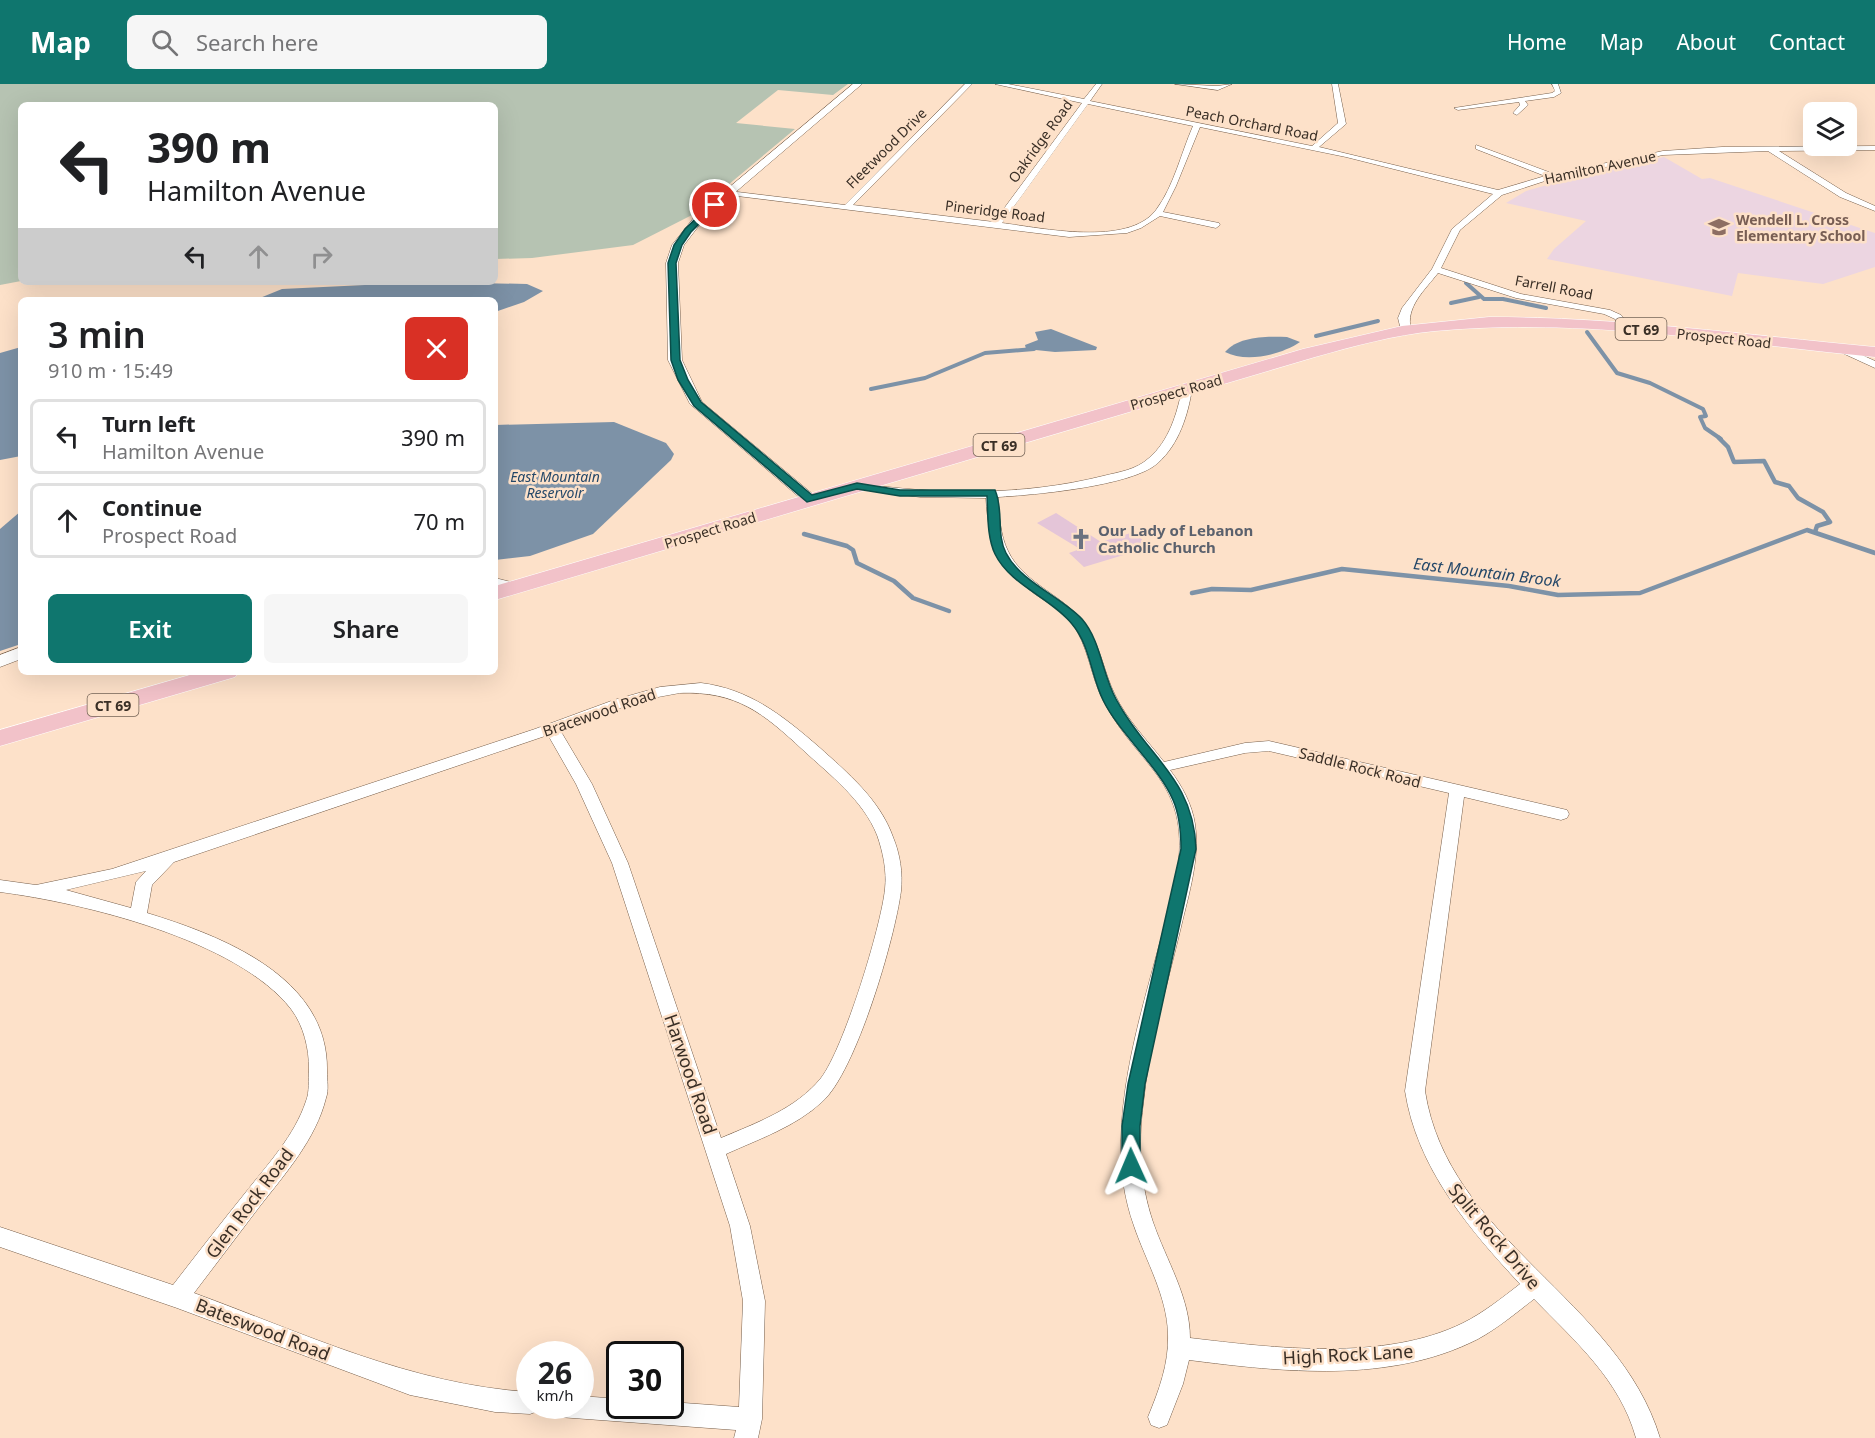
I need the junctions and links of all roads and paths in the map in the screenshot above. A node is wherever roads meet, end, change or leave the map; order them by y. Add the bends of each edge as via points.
1 (858, 84) edge
2 (969, 84) edge
3 (998, 84) edge
4 (1098, 84) edge
5 (1178, 84) edge
6 (1229, 84) edge
7 (1335, 84) edge
8 (1555, 84) edge
9 (1521, 100) junction
10 (1084, 103) junction
11 (1458, 108) dead end
12 (1517, 113) dead end
13 (1197, 126) junction
14 (1479, 147) dead end
15 (1313, 148) junction
16 (1768, 148) junction
17 (1875, 148) edge
18 (1554, 176) junction
19 (729, 193) junction
20 (1499, 193) junction
21 (848, 206) junction
22 (1875, 209) edge
23 (1158, 213) junction
24 (997, 224) junction
25 (1216, 225) dead end
26 (1436, 269) junction
27 (1626, 328) junction
28 (1406, 330) junction
29 (1842, 349) junction
30 (1875, 352) edge
31 (1875, 365) edge
32 (1187, 389) junction
33 (857, 486) junction
34 (992, 493) junction
35 (810, 499) junction
36 (501, 588) edge
37 (18, 654) edge
38 (0, 661) edge
39 (217, 675) edge
40 (552, 729) junction
41 (0, 738) edge
42 (1159, 768) junction
43 (1457, 790) junction
44 (1561, 814) dead end
45 (172, 856) junction
46 (0, 886) edge
47 (38, 890) junction
48 (138, 915) junction
49 (716, 1149) junction
50 (0, 1237) edge
51 (1536, 1285) junction
52 (177, 1298) junction
53 (1180, 1348) junction
54 (516, 1402) edge
55 (594, 1410) edge
56 (1159, 1417) dead end
57 (748, 1428) edge
58 (1648, 1438) edge

1 - 19 street
2 - 21 street, Fleetwood Drive
3 - 10 street, Peach Orchard Road
4 - 10 street, Oakridge Road
5 - 6 street via 1218,88
7 - 15 street via 1342,124
8 - 9 street via 1557,94
9 - 11 street
9 - 12 street via 1524,105
10 - 13 street, Peach Orchard Road
10 - 24 street, Oakridge Road
13 - 15 street, Peach Orchard Road
13 - 23 street
14 - 18 street
15 - 20 street, Peach Orchard Road
16 - 17 street, Hamilton Avenue
16 - 18 street, Hamilton Avenue via 1662,153
16 - 22 street via 1843,195
18 - 20 street, Hamilton Avenue
19 - 21 street, Pineridge Road
19 - 35 street via 688,231 672,263 675,360 697,404
20 - 26 street, Hamilton Avenue via 1456,229
21 - 24 street, Pineridge Road
23 - 24 street, Pineridge Road via 1136,227 1106,233 1069,234
23 - 25 street
26 - 27 street, Farrell Road via 1519,296 1608,312
26 - 28 street, Hamilton Avenue via 1407,308 1403,318
27 - 28 main road, Prospect Road / CT 69 via 1507,322
27 - 29 main road, Prospect Road / CT 69
28 - 32 main road, Prospect Road / CT 69 via 1361,339
29 - 30 main road, Prospect Road / CT 69
29 - 31 street
32 - 33 main road, Prospect Road / CT 69
32 - 34 street via 1174,431 1160,454 1145,468 1054,489
33 - 34 street via 900,493
33 - 35 main road, Prospect Road / CT 69
34 - 42 street via 995,537 1001,555 1079,624 1090,643 1110,702
35 - 36 main road, Prospect Road / CT 69
37 - 38 street
39 - 41 main road, CT 69
40 - 45 street, Bracewood Road
40 - 49 street, Harwood Road via 584,784 620,863
40 - 49 street, Bracewood Road via 628,700 665,691 702,688 729,693 785,725 861,797 879,821 889,852 893,890 877,951 830,1082 796,1113
42 - 43 street, Saddle Rock Road via 1269,746
42 - 53 street via 1182,805 1188,825 1188,849 1138,1080 1131,1126 1131,1166 1139,1211 1176,1316
43 - 44 street, Saddle Rock Road
43 - 51 street, Split Rock Drive via 1415,1091 1423,1129 1446,1178 1471,1214
45 - 47 street, Bracewood Road via 112,875
45 - 48 street, Bracewood Road via 144,882
46 - 47 street, Glen Rock Road
47 - 48 street, Glen Rock Road
48 - 52 street, Glen Rock Road via 216,947 261,972 296,1002 320,1058 316,1100 287,1156
49 - 57 street, Harwood Road via 740,1226 754,1301
50 - 52 street, Bateswood Road
51 - 53 street, High Rock Lane via 1468,1332 1420,1351 1342,1358 1257,1358
51 - 58 street, Split Rock Drive via 1600,1351 1628,1391
52 - 54 street, Bateswood Road via 410,1384
53 - 56 street via 1171,1389
55 - 57 street

